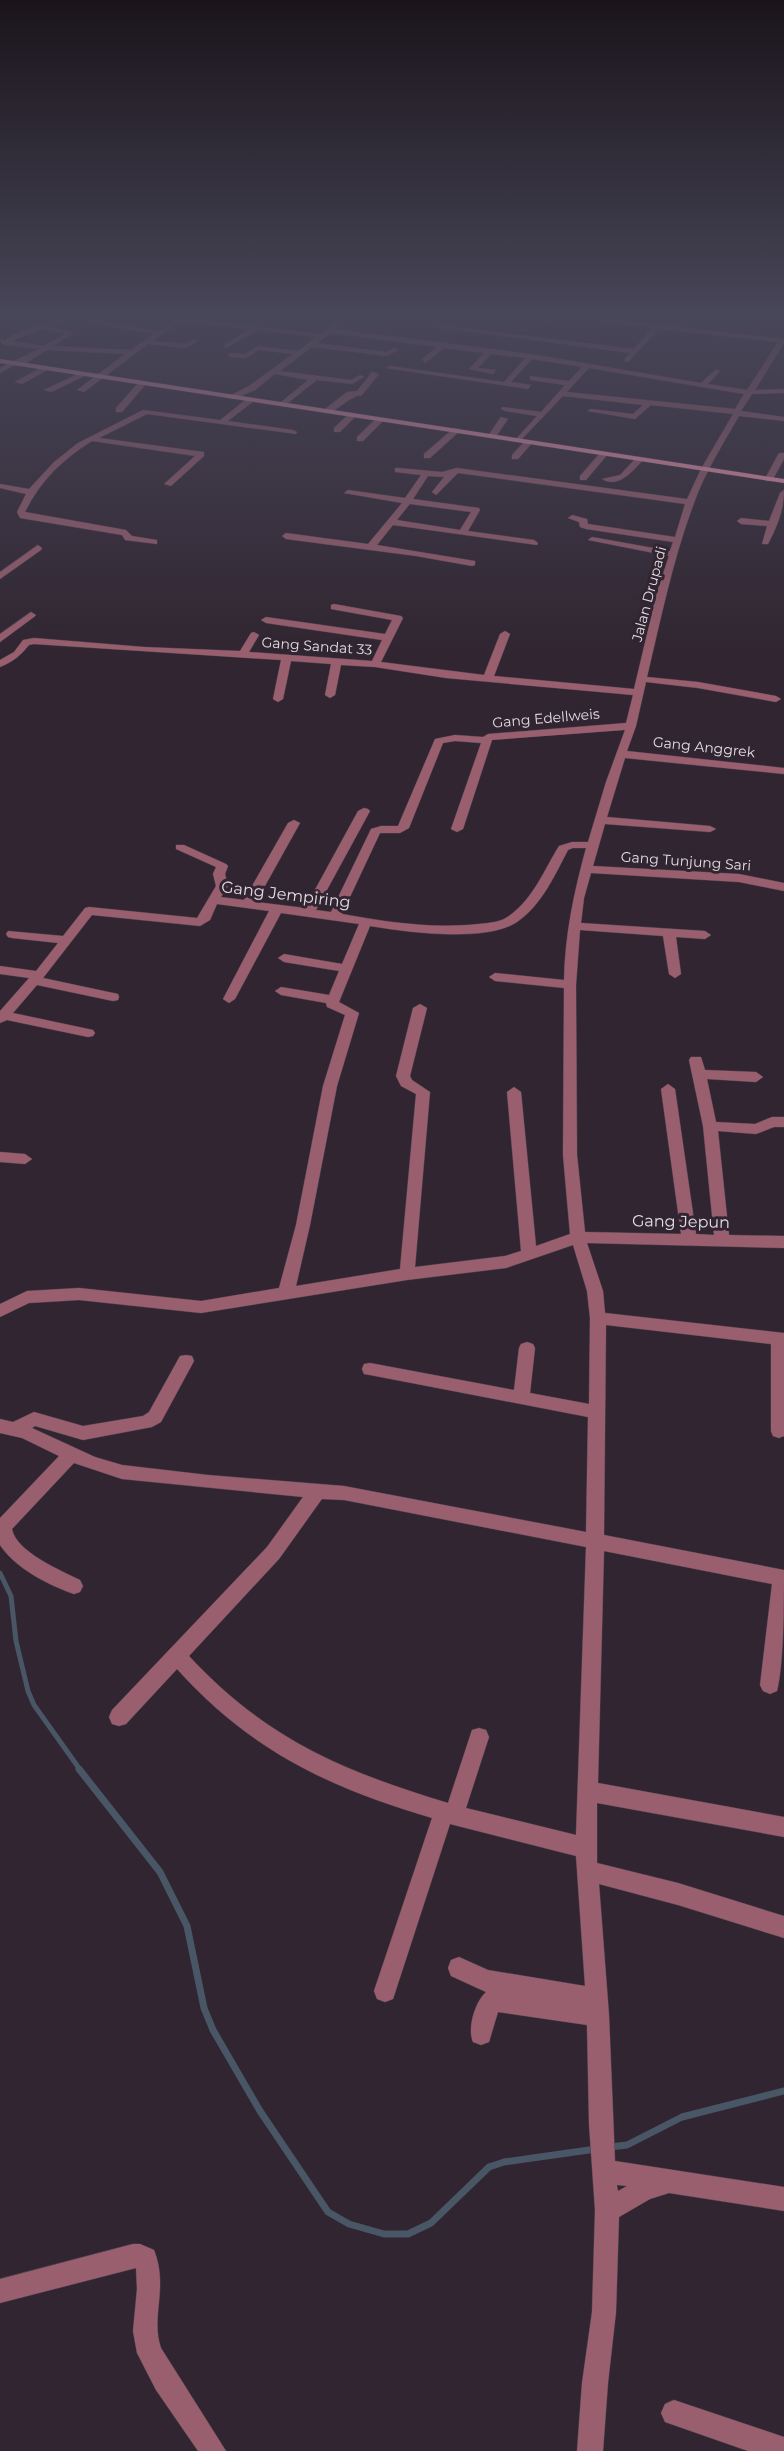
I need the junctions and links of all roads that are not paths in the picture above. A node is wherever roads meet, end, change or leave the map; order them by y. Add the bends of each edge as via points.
1 (109, 430) edge
2 (281, 430) edge
3 (369, 430) edge
4 (457, 430) edge
5 (459, 430) edge
6 (496, 430) edge
7 (528, 430) edge
8 (727, 430) edge
9 (293, 432) dead end
10 (492, 436) junction
11 (92, 439) junction
12 (360, 439) dead end
13 (519, 440) junction
14 (529, 442) junction
15 (604, 454) junction
16 (782, 455) dead end
17 (428, 456) dead end
18 (515, 457) dead end
19 (639, 459) junction
20 (705, 469) junction
21 (398, 470) dead end
22 (454, 470) junction
23 (426, 473) junction
24 (584, 478) dead end
25 (606, 478) dead end
26 (769, 479) junction
27 (784, 481) edge
28 (168, 484) dead end
29 (0, 486) edge
30 (354, 487) dead end
31 (30, 492) junction
32 (436, 492) dead end
33 (784, 493) edge
34 (409, 500) junction
35 (690, 502) junction
36 (572, 518) dead end
37 (741, 521) dead end
38 (391, 522) junction
39 (773, 524) junction
40 (463, 532) junction
41 (286, 536) dead end
42 (592, 540) dead end
43 (677, 540) junction
44 (154, 542) dead end
45 (765, 542) dead end
46 (534, 543) dead end
47 (38, 548) dead end
48 (370, 548) junction
49 (673, 554) junction
50 (472, 563) dead end
51 (0, 576) edge
52 (334, 606) dead end
53 (31, 615) dead end
54 (266, 620) dead end
55 (505, 634) dead end
56 (254, 635) dead end
57 (389, 638) junction
58 (0, 639) edge
59 (0, 645) edge
60 (21, 646) junction
61 (243, 654) junction
62 (287, 657) junction
63 (337, 661) junction
64 (0, 664) edge
65 (375, 664) junction
66 (488, 679) junction
67 (642, 679) junction
68 (639, 692) junction
69 (330, 695) dead end
70 (278, 699) dead end
71 (776, 699) dead end
72 (630, 730) junction
73 (487, 740) junction
74 (621, 754) junction
75 (784, 771) edge
76 (364, 811) dead end
77 (601, 820) junction
78 (294, 823) dead end
79 (457, 829) dead end
80 (710, 829) dead end
81 (592, 845) junction
82 (180, 847) dead end
83 (585, 869) junction
84 (784, 887) edge
85 (213, 900) junction
86 (249, 903) junction
87 (277, 908) junction
88 (309, 912) junction
89 (335, 916) junction
90 (366, 921) junction
91 (573, 926) junction
92 (669, 933) junction
93 (12, 934) dead end
94 (705, 935) dead end
95 (65, 940) junction
96 (284, 958) dead end
97 (345, 968) junction
98 (0, 970) edge
99 (675, 974) dead end
100 (495, 977) dead end
101 (37, 978) junction
102 (570, 985) junction
103 (282, 991) dead end
104 (113, 997) dead end
105 (229, 999) dead end
106 (333, 1000) junction
107 (420, 1008) dead end
108 (2, 1017) edge
109 (88, 1033) dead end
110 (756, 1077) dead end
111 (668, 1089) dead end
112 (514, 1092) dead end
113 (784, 1122) edge
114 (710, 1126) junction
115 (0, 1156) edge
116 (25, 1159) dead end
117 (578, 1237) junction
118 (689, 1239) junction
119 (722, 1240) junction
120 (784, 1242) edge
121 (529, 1254) junction
122 (407, 1274) junction
123 (286, 1293) junction
124 (0, 1311) edge
125 (598, 1318) junction
126 (782, 1339) edge
127 (527, 1348) dead end
128 (186, 1361) dead end
129 (370, 1369) dead end
130 (521, 1398) junction
131 (597, 1412) junction
132 (8, 1428) edge
133 (779, 1431) dead end
134 (72, 1454) junction
135 (316, 1491) junction
136 (595, 1543) junction
137 (783, 1578) edge
138 (74, 1586) dead end
139 (178, 1657) junction
140 (770, 1684) dead end
141 (119, 1717) dead end
142 (479, 1737) dead end
143 (588, 1791) junction
144 (449, 1813) junction
145 (784, 1827) edge
146 (586, 1848) junction
147 (586, 1870) junction
148 (784, 1927) edge
149 (459, 1968) dead end
150 (385, 1990) dead end
151 (597, 2007) junction
152 (481, 2034) dead end
153 (605, 2165) junction
154 (669, 2181) junction
155 (784, 2199) edge
156 (607, 2210) junction
157 (0, 2291) edge
158 (674, 2414) dead end
159 (784, 2450) edge
160 (213, 2451) edge
161 (590, 2451) edge

1 - 11 street
2 - 9 street
3 - 12 street
4 - 17 street
5 - 10 main road
6 - 10 street
7 - 13 street
8 - 20 street, Jalan Drupadi
10 - 13 main road
11 - 28 street via 201,454
11 - 31 street via 65,455
13 - 14 main road
14 - 15 main road
14 - 18 street
15 - 19 main road
15 - 24 street
16 - 26 street
19 - 20 main road
19 - 25 street via 622,477
20 - 26 main road
20 - 35 street, Jalan Drupadi
21 - 23 street
22 - 23 street via 443,475
22 - 32 street
22 - 35 street
23 - 34 street
26 - 27 main road
29 - 31 street
30 - 34 street via 348,493
31 - 44 street via 21,512 23,516
33 - 39 street
34 - 38 street
34 - 40 street via 476,510
35 - 43 street, Jalan Drupadi
36 - 43 street via 584,520 586,526
37 - 39 street
38 - 40 street
38 - 48 street
39 - 45 street
40 - 46 street
41 - 48 street
42 - 49 street
43 - 49 street, Jalan Drupadi
47 - 51 street
48 - 50 street
49 - 67 street, Jalan Drupadi
52 - 57 street via 398,618
53 - 58 street
54 - 57 street
55 - 66 street
56 - 61 street
57 - 65 street
59 - 60 street, Gang Sandat 33
60 - 61 street, Gang Sandat 33 via 34,641
60 - 64 street via 17,654
61 - 62 street, Gang Sandat 33
62 - 63 street, Gang Sandat 33
62 - 70 street
63 - 65 street, Gang Sandat 33
63 - 69 street
65 - 66 street, Gang Sandat 33
66 - 68 street, Gang Sandat 33
67 - 68 street, Jalan Drupadi
67 - 71 street
68 - 72 street, Jalan Drupadi
72 - 73 street, Gang Edellweis via 492,735
72 - 74 street, Jalan Drupadi
73 - 79 street, Gang Edellweis
73 - 89 street via 439,741 403,828 375,831
74 - 75 street, Gang Anggrek
74 - 77 street, Jalan Drupadi
76 - 88 street
77 - 80 street
77 - 81 street, Jalan Drupadi
78 - 86 street
81 - 83 street, Jalan Drupadi
81 - 90 street, Gang Jempiring via 563,848 546,882 526,907 512,920 495,926 448,931
82 - 85 street via 222,866 222,886
83 - 84 street, Gang Tunjung Sari via 739,878
83 - 91 street, Jalan Drupadi
85 - 86 street, Gang Jempiring
85 - 95 street, Gang Jempiring via 200,922 89,910
86 - 87 street, Gang Jempiring
87 - 88 street, Gang Jempiring
87 - 105 street
88 - 89 street, Gang Jempiring
89 - 90 street, Gang Jempiring
90 - 97 street
91 - 92 street
91 - 102 street, Jalan Drupadi
92 - 94 street
92 - 99 street
93 - 95 street
95 - 101 street, Gang Jempiring
96 - 97 street
97 - 106 street
98 - 101 street
100 - 102 street
101 - 104 street
101 - 108 street, Gang Jempiring
102 - 117 street, Jalan Drupadi via 570,1155
103 - 106 street
106 - 123 street via 332,1005 352,1014 330,1086
107 - 122 street via 403,1076 406,1083 423,1092
108 - 109 street
110 - 114 street via 697,1067
111 - 118 street
112 - 121 street
113 - 114 street via 756,1129
114 - 119 street
115 - 116 street
117 - 118 street, Gang Jepun
117 - 121 street
117 - 125 street, Jalan Drupadi via 595,1292
118 - 119 street, Gang Jepun
119 - 120 street, Gang Jepun
121 - 122 street via 506,1262
122 - 123 street
123 - 124 street via 201,1307 79,1294 27,1297
125 - 126 street
125 - 131 street, Jalan Drupadi
126 - 133 street
127 - 130 street
128 - 132 street via 155,1417 146,1422 83,1433 34,1419
129 - 130 street
130 - 131 street
131 - 136 street, Jalan Drupadi
132 - 134 street
134 - 135 street via 122,1472
134 - 138 street via 0,1534 31,1565
135 - 136 street
135 - 139 street via 273,1553
136 - 137 street
136 - 143 street, Jalan Drupadi
137 - 140 street
139 - 141 street
139 - 144 street via 241,1719 294,1753 349,1780
142 - 144 street
143 - 145 street
143 - 146 street, Jalan Drupadi
144 - 146 street
144 - 150 street
146 - 147 street, Jalan Drupadi
147 - 148 street
147 - 151 street, Jalan Drupadi
149 - 151 street via 487,1981
151 - 152 street via 494,2000 488,2006
151 - 153 street, Jalan Drupadi
153 - 154 street
153 - 156 street, Jalan Drupadi
154 - 155 street
154 - 156 street
156 - 161 street, Jalan Drupadi via 604,2312
157 - 160 street via 140,2256 145,2259 149,2273 146,2342 160,2372
158 - 159 street

